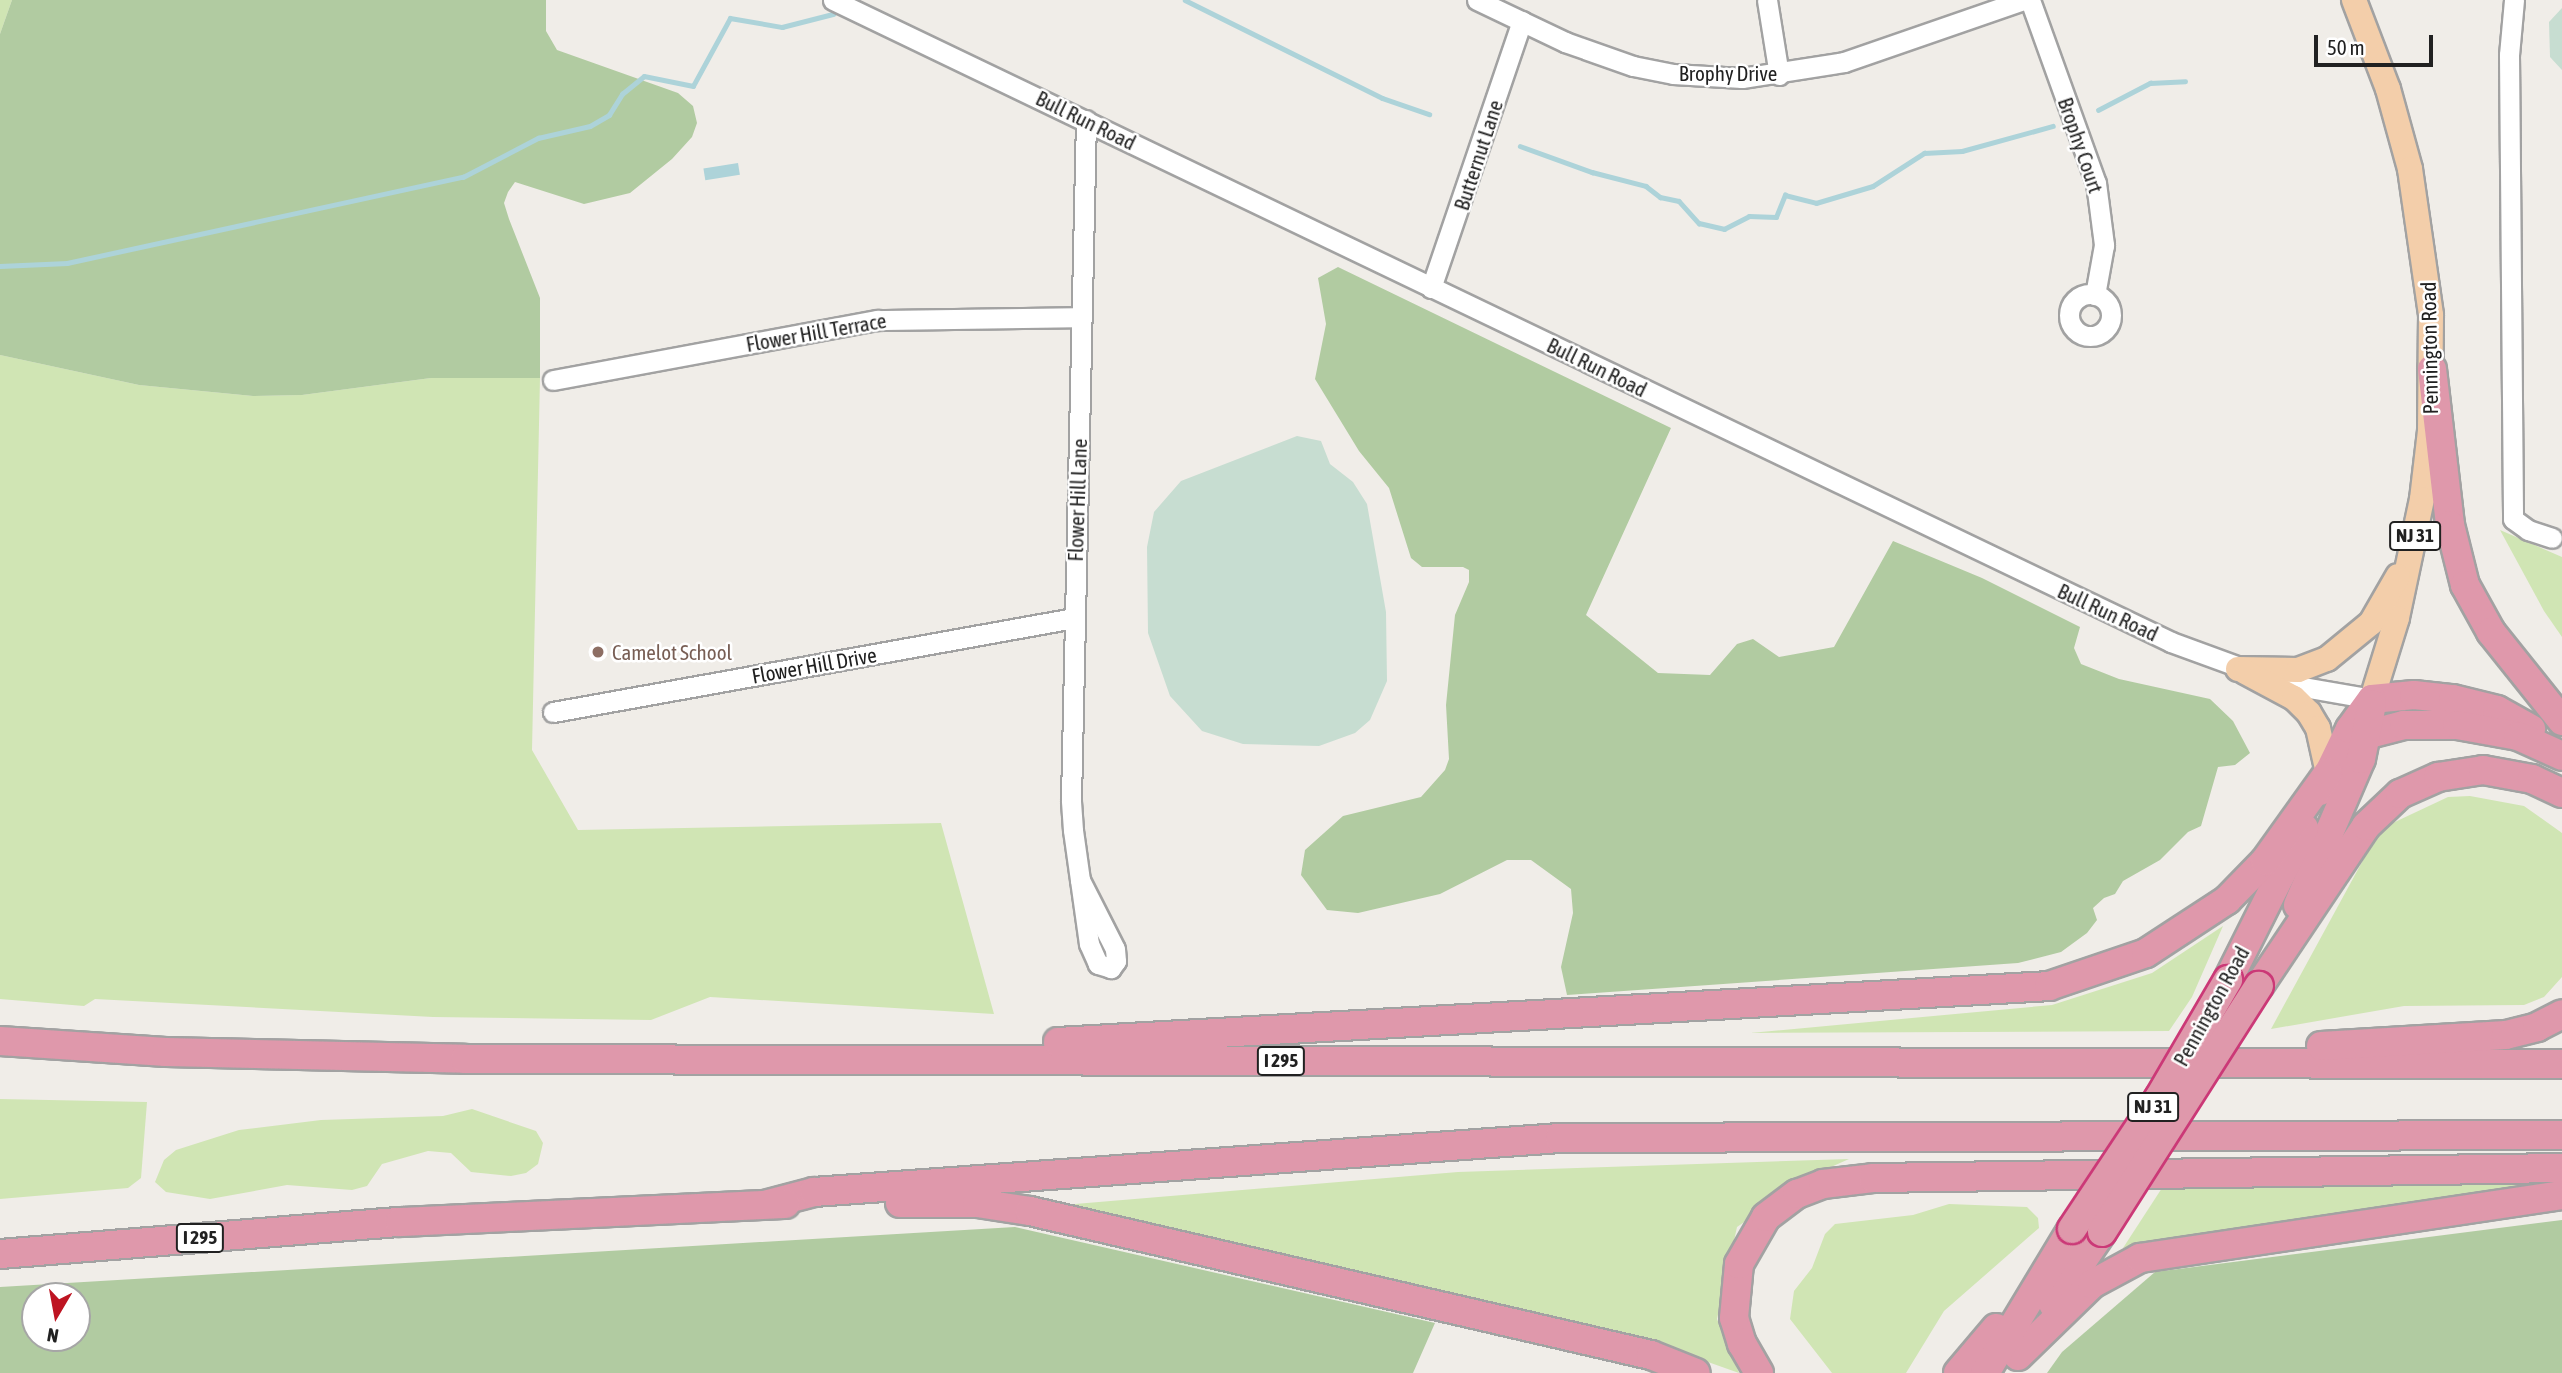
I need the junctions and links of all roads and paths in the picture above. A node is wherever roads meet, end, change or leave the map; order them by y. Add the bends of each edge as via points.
1 (833, 0) edge
2 (1477, 0) edge
3 (1767, 0) edge
4 (2023, 0) edge
5 (2031, 0) edge
6 (2354, 0) edge
7 (2364, 0) edge
8 (2514, 0) edge
9 (1522, 21) junction
10 (1779, 75) junction
11 (2388, 89) junction
12 (1086, 120) junction
13 (1431, 288) junction
14 (2095, 295) dead end
15 (1082, 317) junction
16 (2432, 369) junction
17 (553, 380) dead end
18 (2552, 537) dead end
19 (2412, 551) junction
20 (1074, 618) junction
21 (2238, 669) junction
22 (2372, 699) junction
23 (553, 712) dead end
24 (2562, 720) edge
25 (2369, 731) junction
26 (2340, 748) junction
27 (2562, 755) edge
28 (2328, 773) junction
29 (2562, 793) edge
30 (1080, 880) dead end
31 (2259, 986) junction
32 (2562, 1014) edge
33 (0, 1041) edge
34 (591, 1059) junction
35 (1992, 1063) junction
36 (2562, 1064) edge
37 (2562, 1135) edge
38 (2562, 1168) edge
39 (2562, 1195) edge
40 (768, 1205) junction
41 (0, 1254) edge
42 (2038, 1278) junction
43 (2012, 1365) edge
44 (1689, 1370) edge
45 (1759, 1373) edge
46 (1958, 1373) edge
47 (1985, 1373) edge

1 - 12 street, Bull Run Road
2 - 9 street, Brophy Drive
3 - 10 street
4 - 10 street, Brophy Drive via 1844,62
5 - 14 street, Brophy Court via 2098,193 2104,245
6 - 11 main road, Pennington Road / NJ 31
7 - 11 main road
8 - 18 street via 2509,65 2513,519 2528,530
9 - 10 street, Brophy Drive via 1633,66 1707,77
9 - 13 street, Butternut Lane
11 - 16 main road, Pennington Road / NJ 31 via 2423,232
12 - 13 street, Bull Run Road
12 - 15 street, Flower Hill Lane
13 - 21 street, Bull Run Road via 2136,626
15 - 17 street, Flower Hill Terrace via 883,320
15 - 20 street, Flower Hill Lane
16 - 19 main road, Pennington Road / NJ 31 via 2422,499
16 - 24 highway via 2450,525 2465,585 2491,632
19 - 21 main road via 2371,623 2341,650 2298,670
19 - 22 main road, Pennington Road / NJ 31
20 - 23 street, Flower Hill Drive
20 - 30 street, Flower Hill Lane via 1071,800
21 - 22 street, Bull Run Road via 2317,692
21 - 28 main road via 2294,698 2309,713 2318,728
22 - 25 highway, Pennington Road / NJ 31
22 - 26 highway, Pennington Road / NJ 31
22 - 27 highway via 2420,695 2484,706 2515,719
25 - 26 highway
25 - 27 highway via 2414,724 2479,727 2518,736
25 - 31 highway, Pennington Road / NJ 31 via 2334,825
26 - 28 highway, Pennington Road / NJ 31
28 - 34 highway via 2265,861 2227,900 2146,953 2049,986 1085,1041
28 - 42 highway, Pennington Road / NJ 31, bridge via 2228,980 2159,1098
29 - 31 highway via 2532,779 2476,770 2438,777 2400,794 2366,826
31 - 43 highway, Pennington Road / NJ 31, bridge
32 - 35 highway via 2528,1030 2475,1038
33 - 34 highway, I 295 via 213,1054
34 - 35 highway, I 295
35 - 36 highway, I 295
37 - 40 highway, I 295 via 1559,1138 828,1191
38 - 45 highway via 1873,1178 1822,1184 1773,1211 1755,1232 1739,1264 1734,1318
39 - 43 highway via 2140,1258 2092,1284
40 - 41 highway, I 295 via 400,1222
40 - 44 highway via 957,1202 1030,1211 1345,1282
42 - 46 highway
42 - 47 highway, Pennington Road / NJ 31

